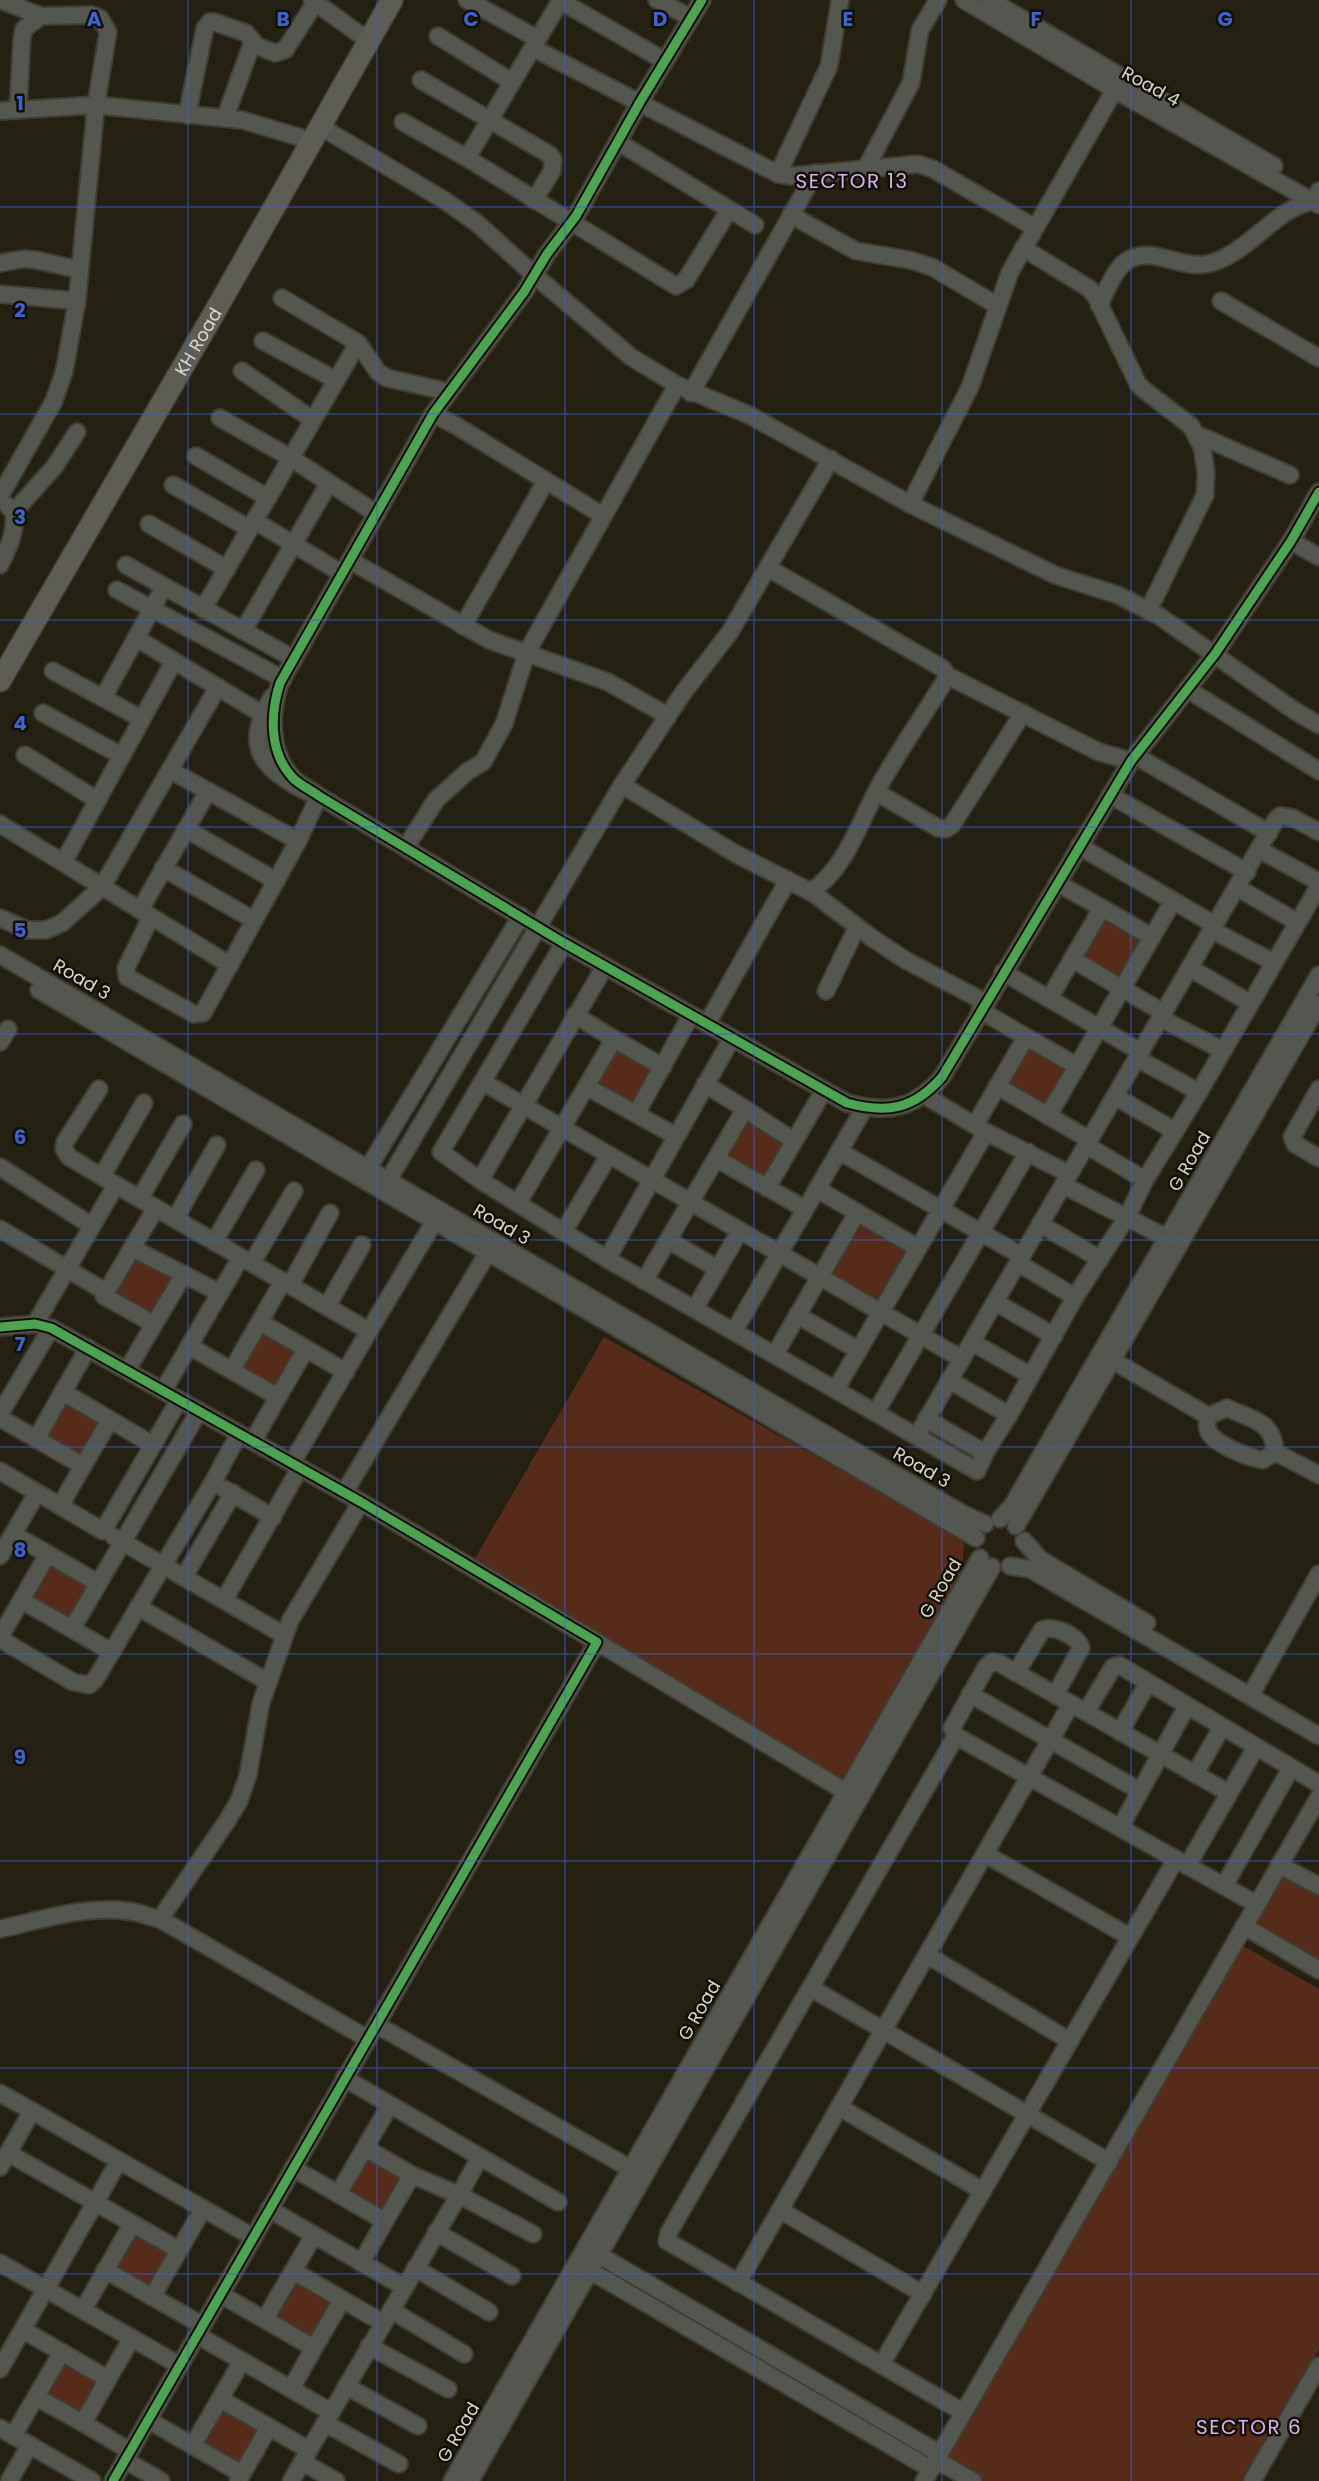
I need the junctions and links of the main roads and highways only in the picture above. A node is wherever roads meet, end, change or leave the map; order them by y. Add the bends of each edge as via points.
1 (379, 0) edge
2 (392, 0) edge
3 (310, 128) junction
4 (0, 654) edge
5 (0, 681) edge

1 - 3 main road, KH Road
2 - 3 main road, KH Road
3 - 4 main road, KH Road
3 - 5 main road, KH Road

